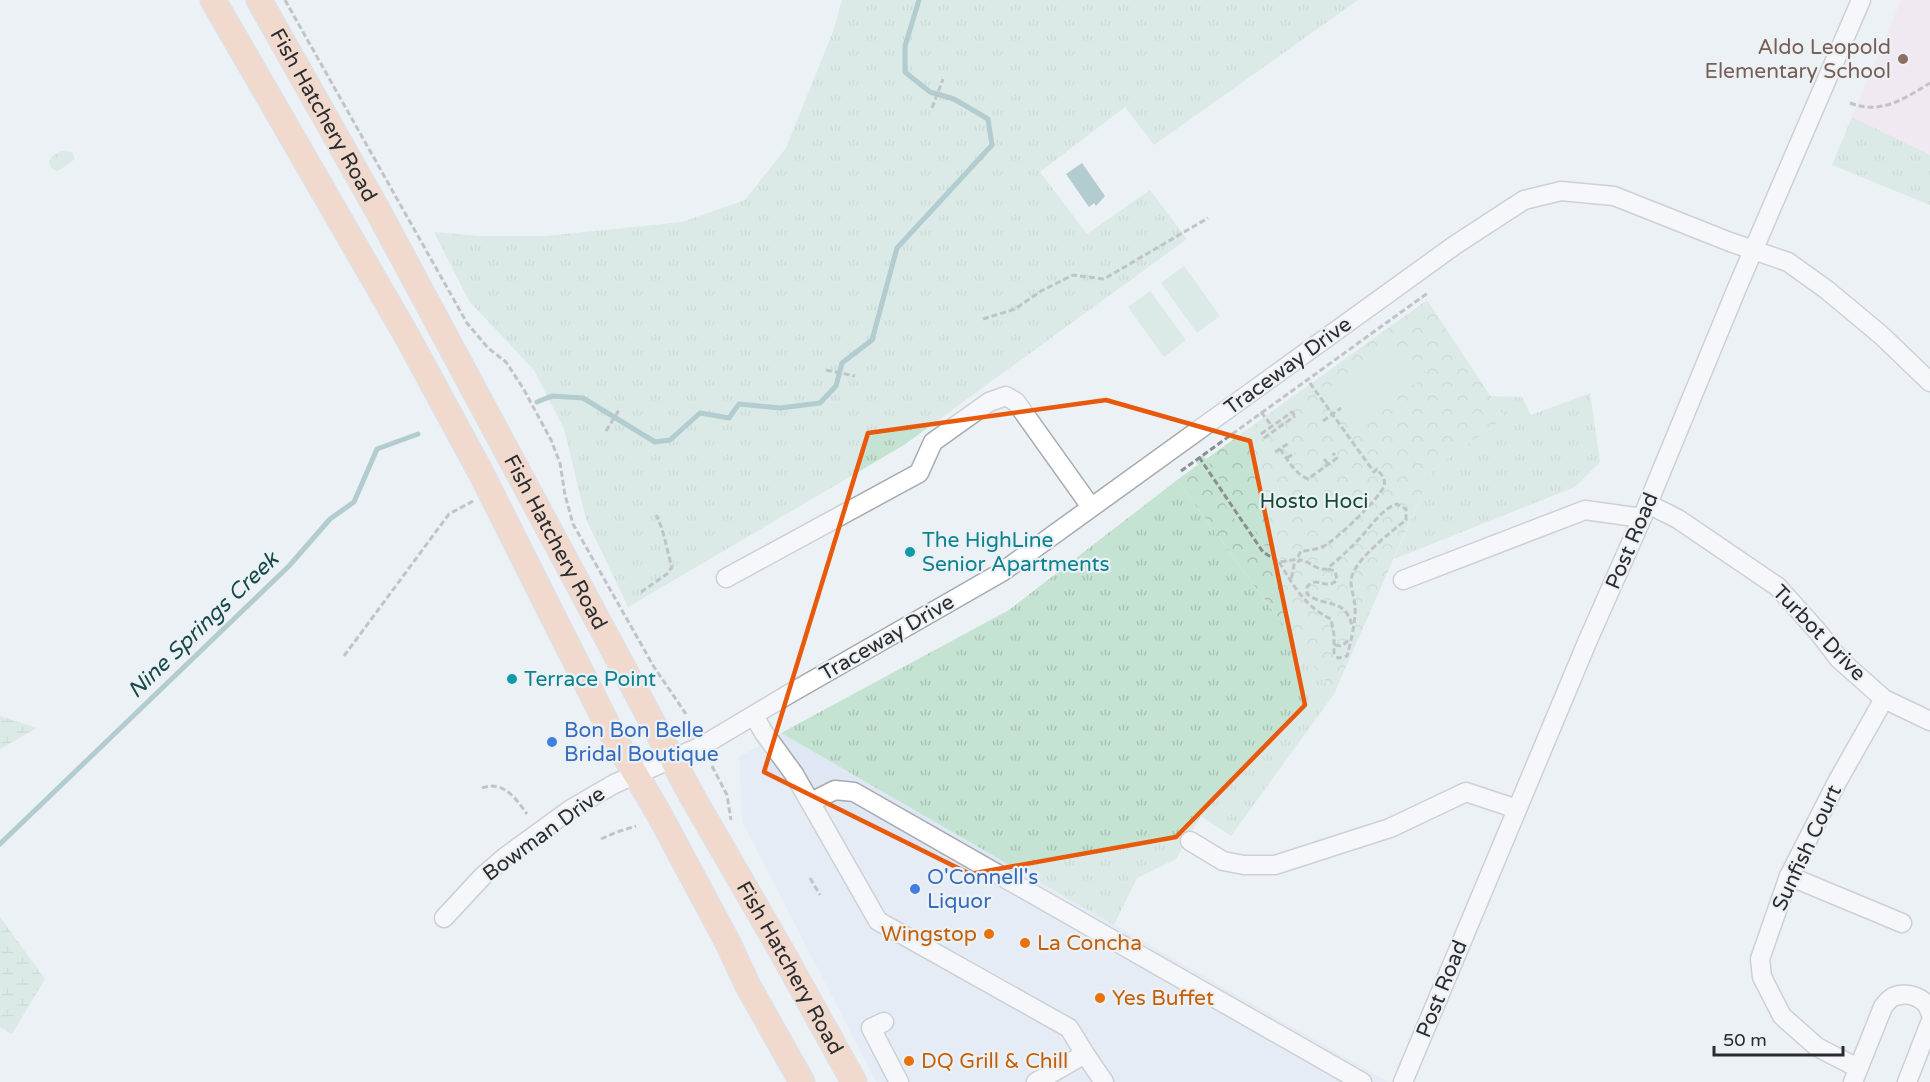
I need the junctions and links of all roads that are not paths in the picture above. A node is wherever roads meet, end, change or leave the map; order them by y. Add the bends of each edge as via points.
1 (213, 0) edge
2 (259, 0) edge
3 (1861, 0) edge
4 (1753, 250) junction
5 (1930, 382) edge
6 (1091, 507) junction
7 (1645, 511) junction
8 (726, 578) dead end
9 (1403, 580) dead end
10 (1884, 699) junction
11 (754, 716) junction
12 (1930, 721) edge
13 (655, 767) junction
14 (811, 802) junction
15 (1517, 809) junction
16 (1190, 842) dead end
17 (1789, 876) junction
18 (444, 918) dead end
19 (1902, 923) dead end
20 (1930, 1012) edge
21 (884, 1022) dead end
22 (1930, 1023) edge
23 (1085, 1054) junction
24 (1856, 1075) edge
25 (802, 1082) edge
26 (854, 1082) edge
27 (899, 1082) edge
28 (1036, 1082) edge
29 (1104, 1082) edge
30 (1362, 1082) edge
31 (1403, 1082) edge
32 (1907, 1082) edge

1 - 13 main road, Fish Hatchery Road via 408,338 481,473 612,734
2 - 13 main road, Fish Hatchery Road via 378,211
3 - 4 street, Post Road
4 - 5 street, Traceway Drive via 1788,262 1827,290
4 - 6 street, Traceway Drive via 1614,196 1561,191 1524,200 1455,245
4 - 7 street, Post Road
6 - 8 street via 1016,402 1006,396 989,402 933,442 919,473
6 - 11 street, Traceway Drive via 1002,572
7 - 9 street, Turbot Drive via 1585,510
7 - 10 street, Turbot Drive via 1678,519 1778,587 1839,659
7 - 15 street, Post Road
10 - 12 street, Turbot Drive
10 - 17 street, Sunfish Court
11 - 13 street, Traceway Drive
11 - 14 street
13 - 18 street, Bowman Drive via 614,784 505,856
13 - 25 main road, Fish Hatchery Road via 748,986
13 - 26 main road, Fish Hatchery Road via 692,796
14 - 23 street via 878,921 1069,1028
14 - 30 street via 835,790 854,792
15 - 16 street via 1466,792 1390,828 1275,865 1223,861
15 - 31 street, Post Road
17 - 19 street
17 - 24 street, Sunfish Court via 1760,959 1762,977 1782,1016 1816,1047
20 - 24 street, Sunfish Court via 1923,1000 1905,994 1891,997 1883,1007
21 - 27 street via 872,1029
22 - 32 street
23 - 28 street
23 - 29 street

